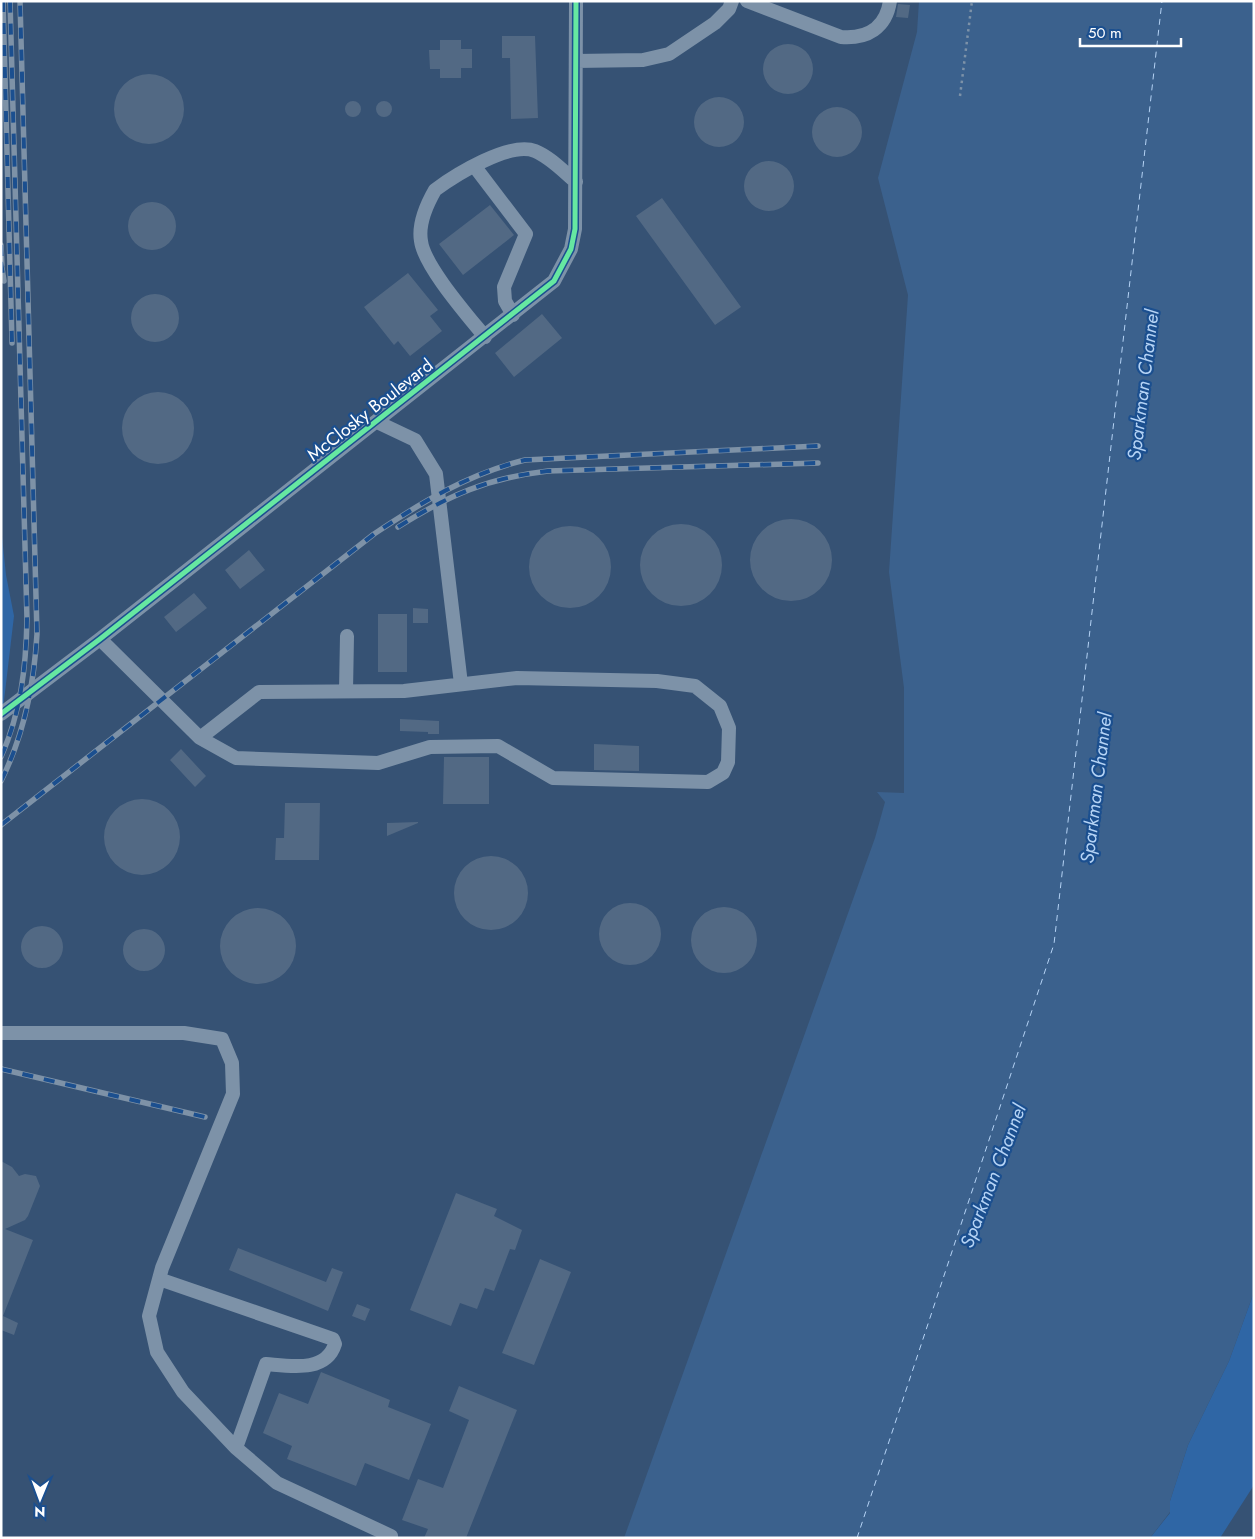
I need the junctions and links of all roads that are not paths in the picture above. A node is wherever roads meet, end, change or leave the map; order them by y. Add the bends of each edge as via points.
1 (732, 1) edge
2 (746, 1) edge
3 (890, 1) edge
4 (577, 5) edge
5 (715, 23) junction
6 (576, 61) junction
7 (475, 167) junction
8 (576, 182) junction
9 (513, 315) junction
10 (485, 337) junction
11 (377, 422) junction
12 (346, 636) dead end
13 (100, 639) junction
14 (461, 684) junction
15 (346, 691) junction
16 (1, 714) edge
17 (200, 738) junction
18 (1, 1033) edge
19 (159, 1279) junction
20 (236, 1448) junction
21 (391, 1536) dead end

1 - 5 street
2 - 3 street via 824,31 851,37 877,29 885,19
2 - 5 street
4 - 6 street, McClosky Boulevard
5 - 6 street via 657,58
6 - 8 street, McClosky Boulevard
7 - 8 street via 497,155 527,150 541,155
7 - 9 street via 526,234 504,287 505,301
7 - 10 street via 435,190 424,214 421,241 425,258
8 - 9 street, McClosky Boulevard via 575,229 563,266 554,281
9 - 10 street, McClosky Boulevard
10 - 11 street, McClosky Boulevard
11 - 13 street, McClosky Boulevard
11 - 14 street via 415,440 436,474
12 - 15 street
13 - 16 street, McClosky Boulevard
13 - 17 street
14 - 15 street via 404,691
14 - 17 street via 517,678 657,681 695,686 720,706 728,728 728,762 723,773 708,782 552,778 498,746 430,747 378,763 236,758
15 - 17 street via 259,692
18 - 19 street via 184,1033 222,1039 232,1063 233,1094
19 - 20 street via 149,1316 156,1352 183,1392
19 - 20 street via 333,1339 333,1351 322,1361 302,1367 266,1364
20 - 21 street via 277,1483

